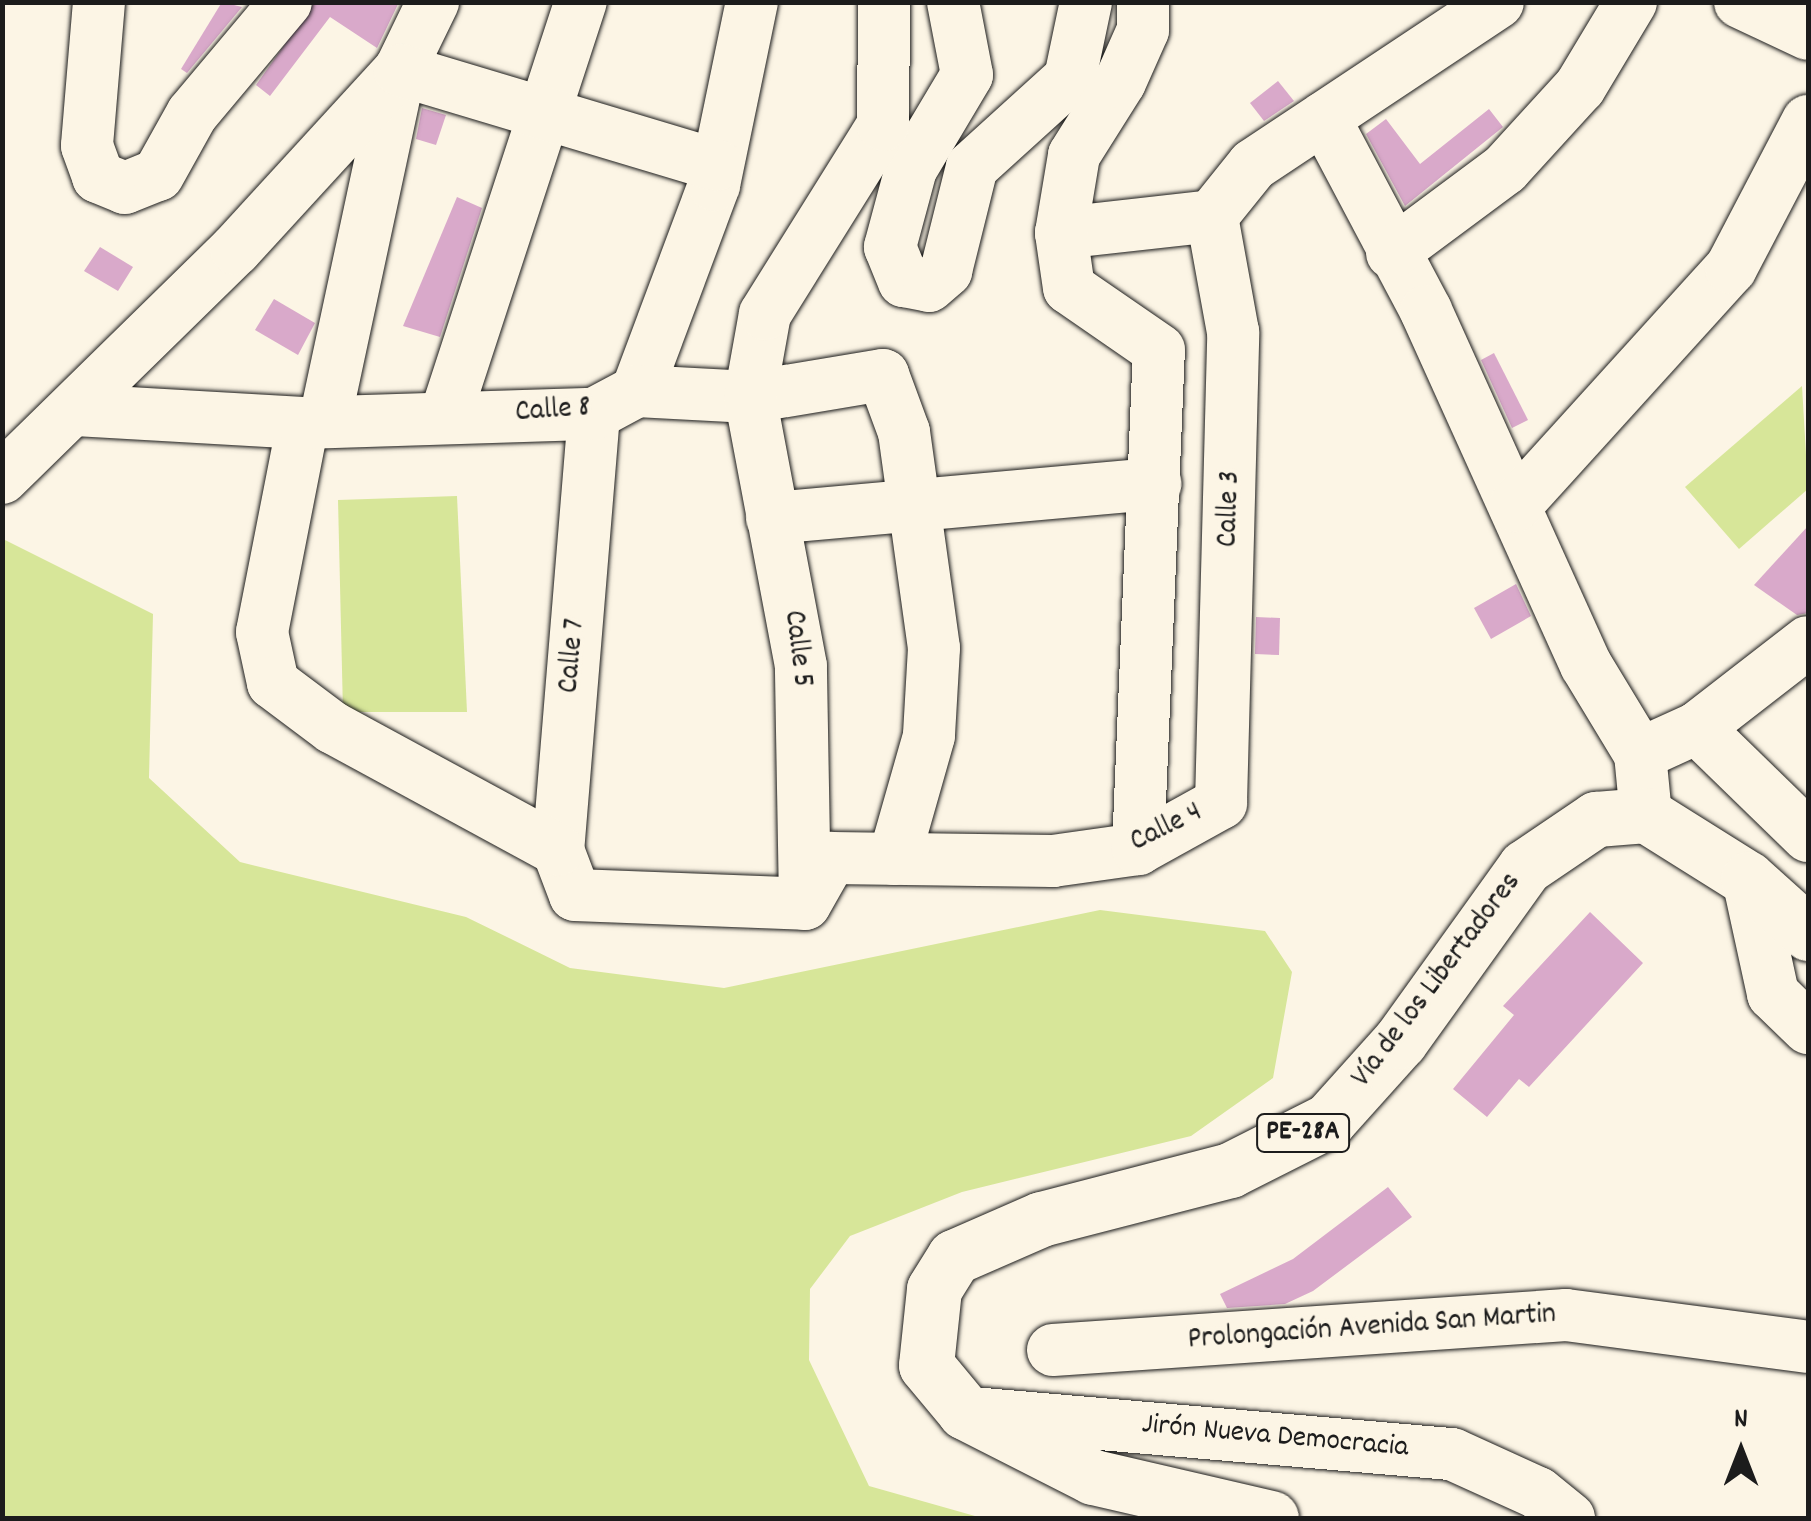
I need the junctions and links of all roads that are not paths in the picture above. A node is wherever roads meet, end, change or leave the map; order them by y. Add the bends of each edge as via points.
1 (99, 2) edge
2 (286, 2) edge
3 (433, 2) edge
4 (581, 2) edge
5 (752, 2) edge
6 (884, 2) edge
7 (953, 2) edge
8 (1086, 2) edge
9 (1144, 2) edge
10 (1498, 2) edge
11 (1630, 2) edge
12 (1740, 2) edge
13 (1808, 34) edge
14 (400, 70) junction
15 (537, 117) junction
16 (1324, 118) junction
17 (1808, 121) edge
18 (716, 165) junction
19 (1212, 216) junction
20 (1061, 233) junction
21 (1392, 253) junction
22 (750, 398) junction
23 (616, 402) junction
24 (76, 410) junction
25 (445, 417) junction
26 (315, 419) junction
27 (2, 478) edge
28 (1155, 484) junction
29 (916, 505) junction
30 (1515, 506) junction
31 (772, 518) junction
32 (1808, 642) edge
33 (1697, 728) junction
34 (1640, 754) junction
35 (1221, 803) joint
36 (1646, 815) junction
37 (1808, 836) edge
38 (1138, 849) junction
39 (894, 859) junction
40 (566, 873) junction
41 (1748, 879) junction
42 (805, 904) junction
43 (1808, 933) edge
44 (1808, 1028) edge
45 (1808, 1347) edge
46 (1053, 1350) dead end
47 (965, 1412) junction
48 (1271, 1518) edge
49 (1569, 1518) edge

1 - 2 street via 87,146 98,177 125,188 158,175 192,114
3 - 14 street
4 - 15 street
5 - 18 street, Calle 7
6 - 22 street via 883,125 766,314
7 - 8 street via 967,75 911,169 890,247 904,281 929,286 946,271 972,168 1070,78
9 - 20 street via 1143,30 1120,82 1074,155
10 - 16 street
11 - 21 street via 1580,88 1505,169
12 - 13 street
14 - 15 street
14 - 24 street
14 - 26 street
15 - 18 street
15 - 25 street
16 - 19 street via 1253,165
16 - 21 street
17 - 30 street via 1731,268
18 - 23 street, Calle 7
19 - 20 street
19 - 35 street, Calle 3 via 1233,332
20 - 28 street via 1068,288 1159,350
21 - 30 street
22 - 23 street, Calle 8
22 - 29 street, Calle 8 via 883,375
22 - 31 street, Calle 5
23 - 25 street, Calle 8
23 - 40 street, Calle 7
24 - 26 street, Calle 8
24 - 27 street
25 - 26 street, Calle 8
26 - 40 street via 262,632 273,682 334,728
28 - 29 street
28 - 38 street
29 - 31 street
29 - 39 street via 934,648 930,736
30 - 34 street via 1586,665
31 - 42 street, Calle 5 via 801,666
32 - 33 street
33 - 34 street
33 - 37 street
34 - 36 street
35 - 38 street, Calle 4
36 - 41 highway
36 - 47 highway, Vía de los Libertadores / PE-28A via 1596,819 1526,867 1400,1041 1329,1120 1230,1170 1041,1219 954,1257 934,1289 926,1365
38 - 39 street, Calle 4 via 1053,861
39 - 42 street, Calle 4 via 831,858
40 - 42 street
41 - 43 highway
41 - 44 street via 1773,994
45 - 46 street, Prolongación Avenida San Martin via 1566,1315
47 - 48 highway, Vía de los Libertadores / PE-28A via 1094,1477
47 - 49 street, Jirón Nueva Democracia via 1452,1454 1538,1494

